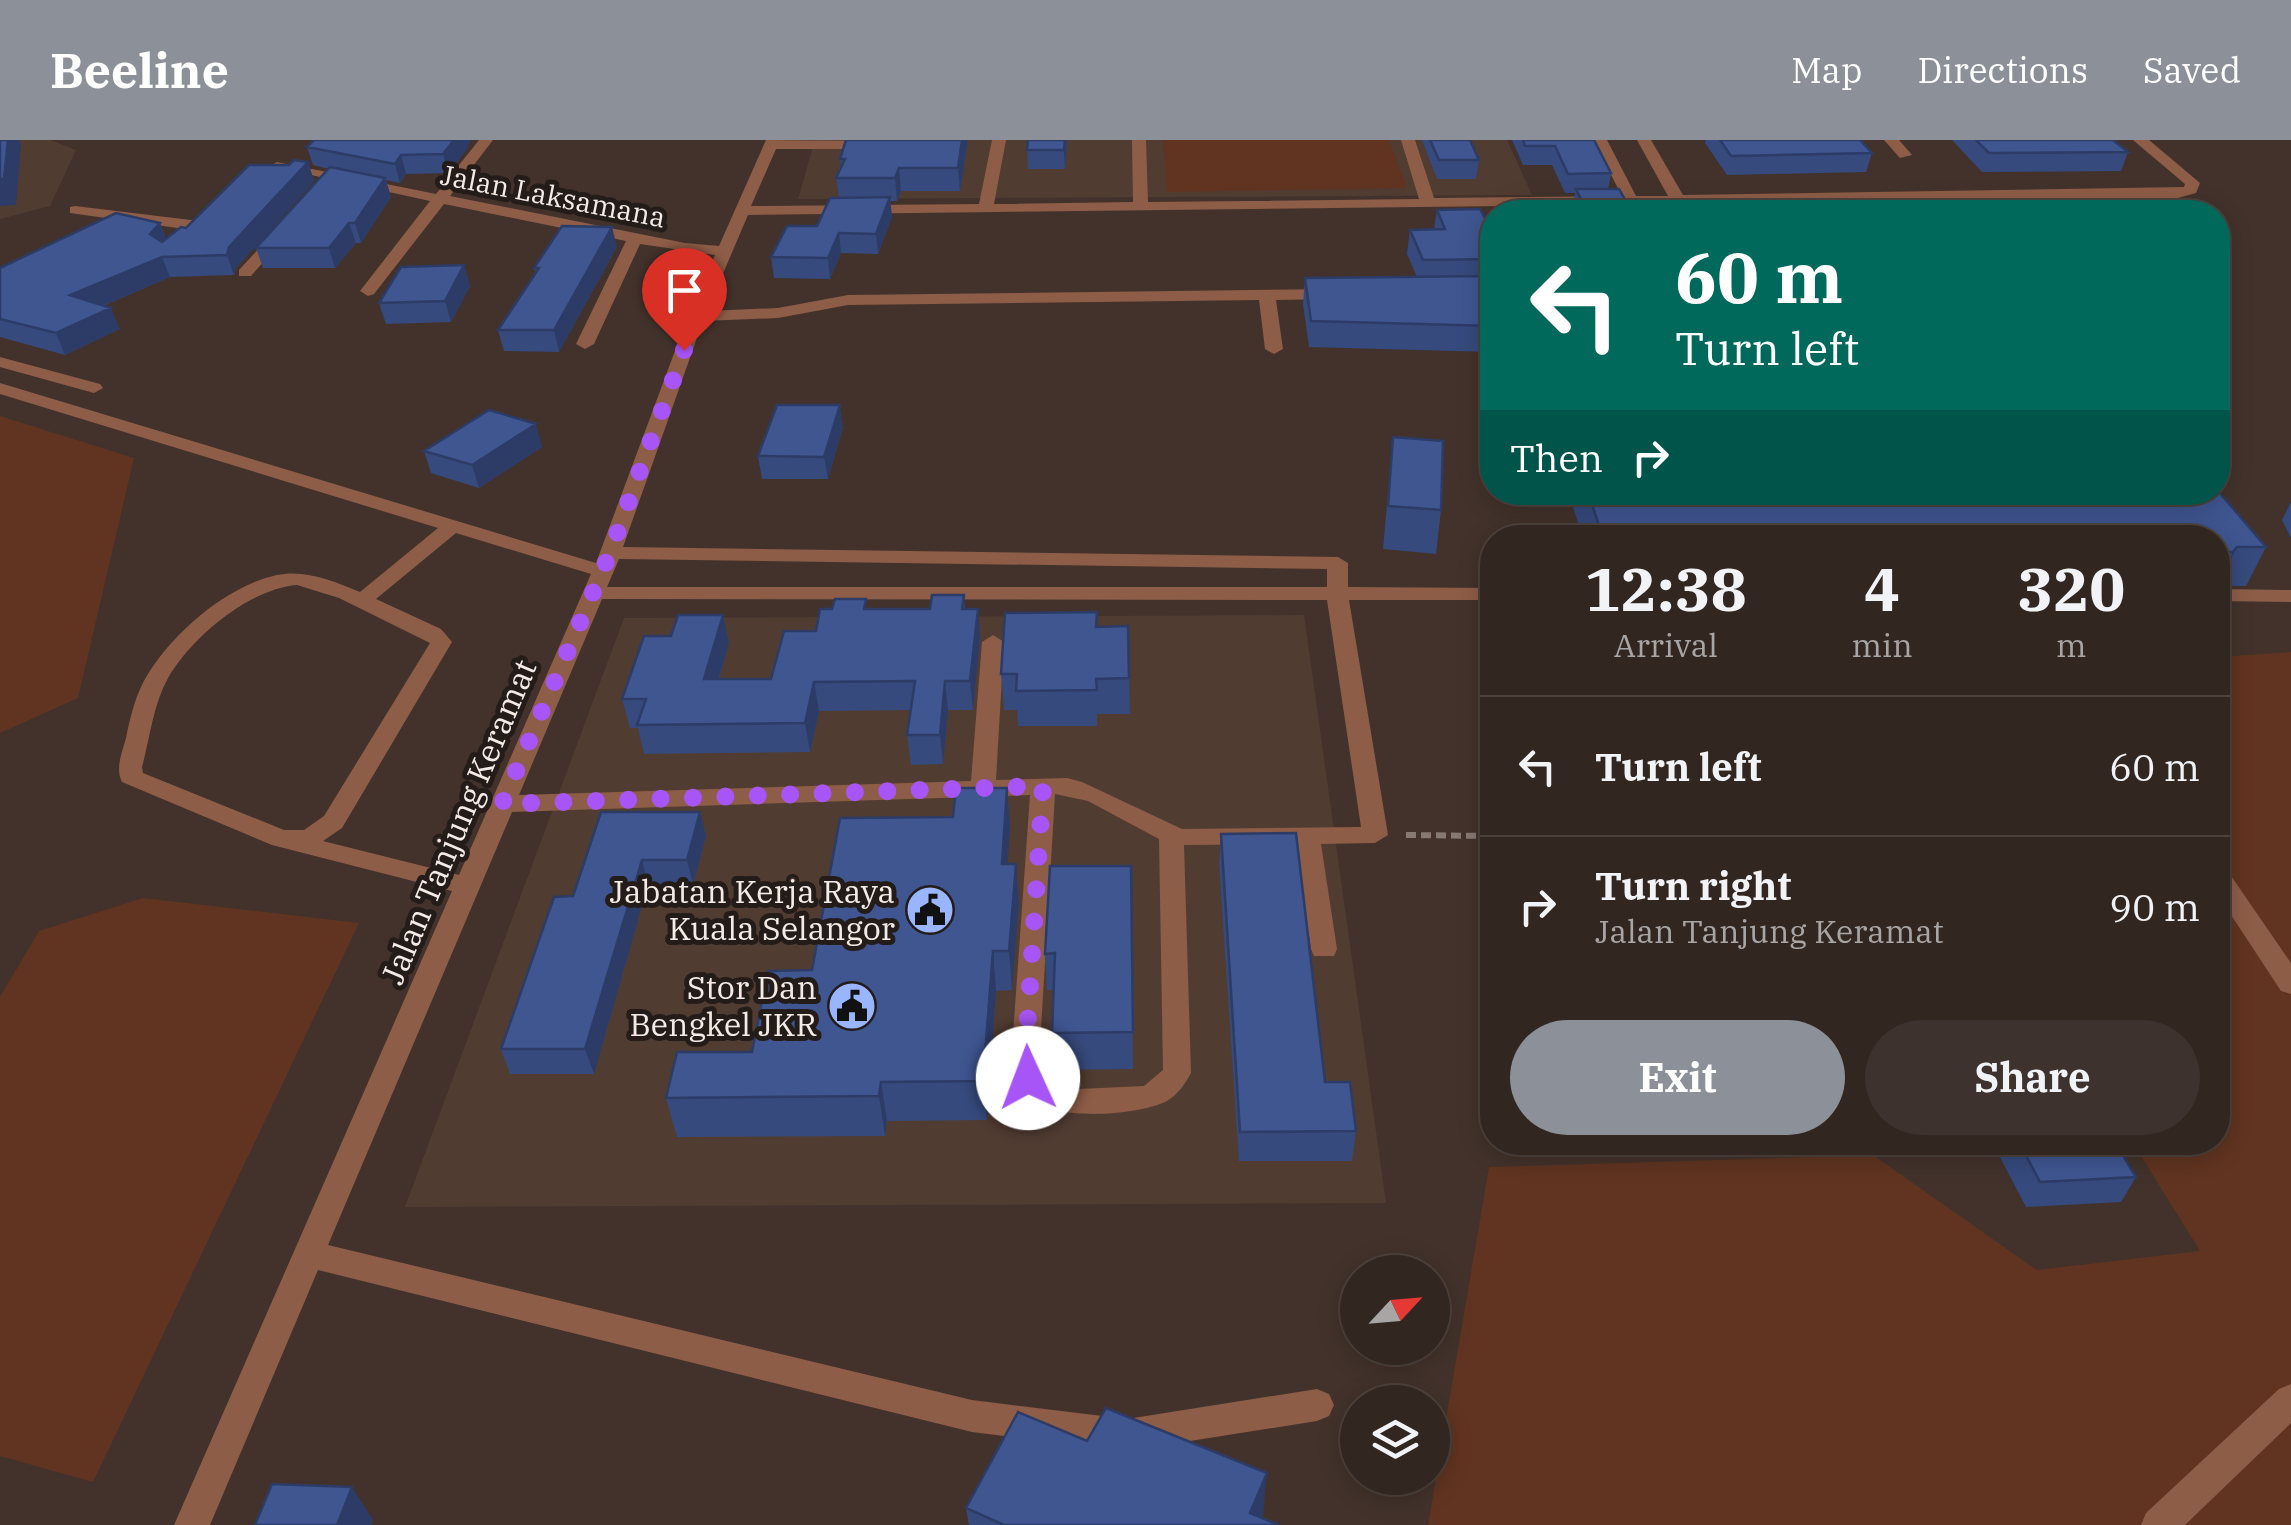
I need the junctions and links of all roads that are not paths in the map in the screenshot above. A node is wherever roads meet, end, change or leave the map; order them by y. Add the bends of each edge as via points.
1 (486, 140) edge
2 (999, 140) edge
3 (1139, 140) edge
4 (1408, 140) edge
5 (1600, 140) edge
6 (1644, 140) edge
7 (1891, 140) edge
8 (2140, 140) edge
9 (772, 143) edge
10 (888, 144) edge
11 (1905, 155) dead end
12 (261, 169) edge
13 (332, 176) junction
14 (319, 190) edge
15 (442, 198) junction
16 (1631, 200) joint
17 (1678, 200) joint
18 (1942, 200) edge
19 (1480, 202) edge
20 (1428, 203) junction
21 (1140, 206) junction
22 (986, 208) junction
23 (75, 210) dead end
24 (744, 211) junction
25 (213, 212) edge
26 (295, 217) edge
27 (199, 226) junction
28 (635, 237) junction
29 (180, 244) edge
30 (723, 251) junction
31 (246, 273) dead end
32 (368, 291) dead end
33 (1361, 294) edge
34 (1267, 295) junction
35 (696, 316) junction
36 (586, 344) dead end
37 (1274, 349) dead end
38 (0, 362) edge
39 (0, 388) edge
40 (94, 388) dead end
41 (451, 527) junction
42 (602, 572) junction
43 (1337, 594) junction
44 (1480, 594) edge
45 (2230, 596) edge
46 (2291, 596) edge
47 (360, 602) junction
48 (993, 642) dead end
49 (1043, 786) junction
50 (983, 788) junction
51 (502, 804) junction
52 (1171, 835) junction
53 (1307, 836) junction
54 (280, 839) junction
55 (467, 886) junction
56 (2230, 894) edge
57 (1324, 949) dead end
58 (2291, 984) edge
59 (309, 1254) junction
60 (2291, 1400) edge
61 (1317, 1405) dead end
62 (192, 1525) edge
63 (2159, 1525) edge

1 - 15 street
2 - 22 street
3 - 21 street
4 - 20 street
5 - 16 street
6 - 17 street
7 - 11 street
8 - 18 street via 2193,183 2192,190
9 - 10 street
9 - 24 street, Jalan Tanjung Keramat
12 - 13 street, Jalan Laksamana via 284,166
13 - 14 street
13 - 15 street, Jalan Laksamana
15 - 28 street, Jalan Laksamana
15 - 32 street
16 - 17 street
19 - 20 street
20 - 21 street
21 - 22 street
22 - 24 street
23 - 27 street
24 - 30 street, Jalan Tanjung Keramat
25 - 27 street
26 - 31 street
27 - 29 street
28 - 30 street, Jalan Laksamana
28 - 36 street
30 - 35 street, Jalan Tanjung Keramat
33 - 34 street
34 - 35 street via 848,300 778,313
34 - 37 street
35 - 42 street, Jalan Tanjung Keramat
38 - 40 street
39 - 41 street
41 - 42 street
41 - 47 street
42 - 43 street
42 - 43 street via 1338,563
42 - 51 street, Jalan Tanjung Keramat
43 - 44 street
43 - 53 street via 1375,835
45 - 46 street
47 - 54 street via 433,634 439,648 333,822 310,838
47 - 54 street via 305,580 269,582 195,633 156,680 132,778
48 - 50 street
49 - 50 street
49 - 52 street via 1088,791
49 - 52 street via 1025,1063 1039,1091 1056,1099 1152,1094 1177,1073
50 - 51 street
51 - 55 street, Jalan Tanjung Keramat
52 - 53 street
53 - 57 street
54 - 55 street
55 - 59 street, Jalan Tanjung Keramat
56 - 58 street
59 - 61 street via 972,1416 1127,1435
59 - 62 street, Jalan Tanjung Keramat
60 - 63 street

